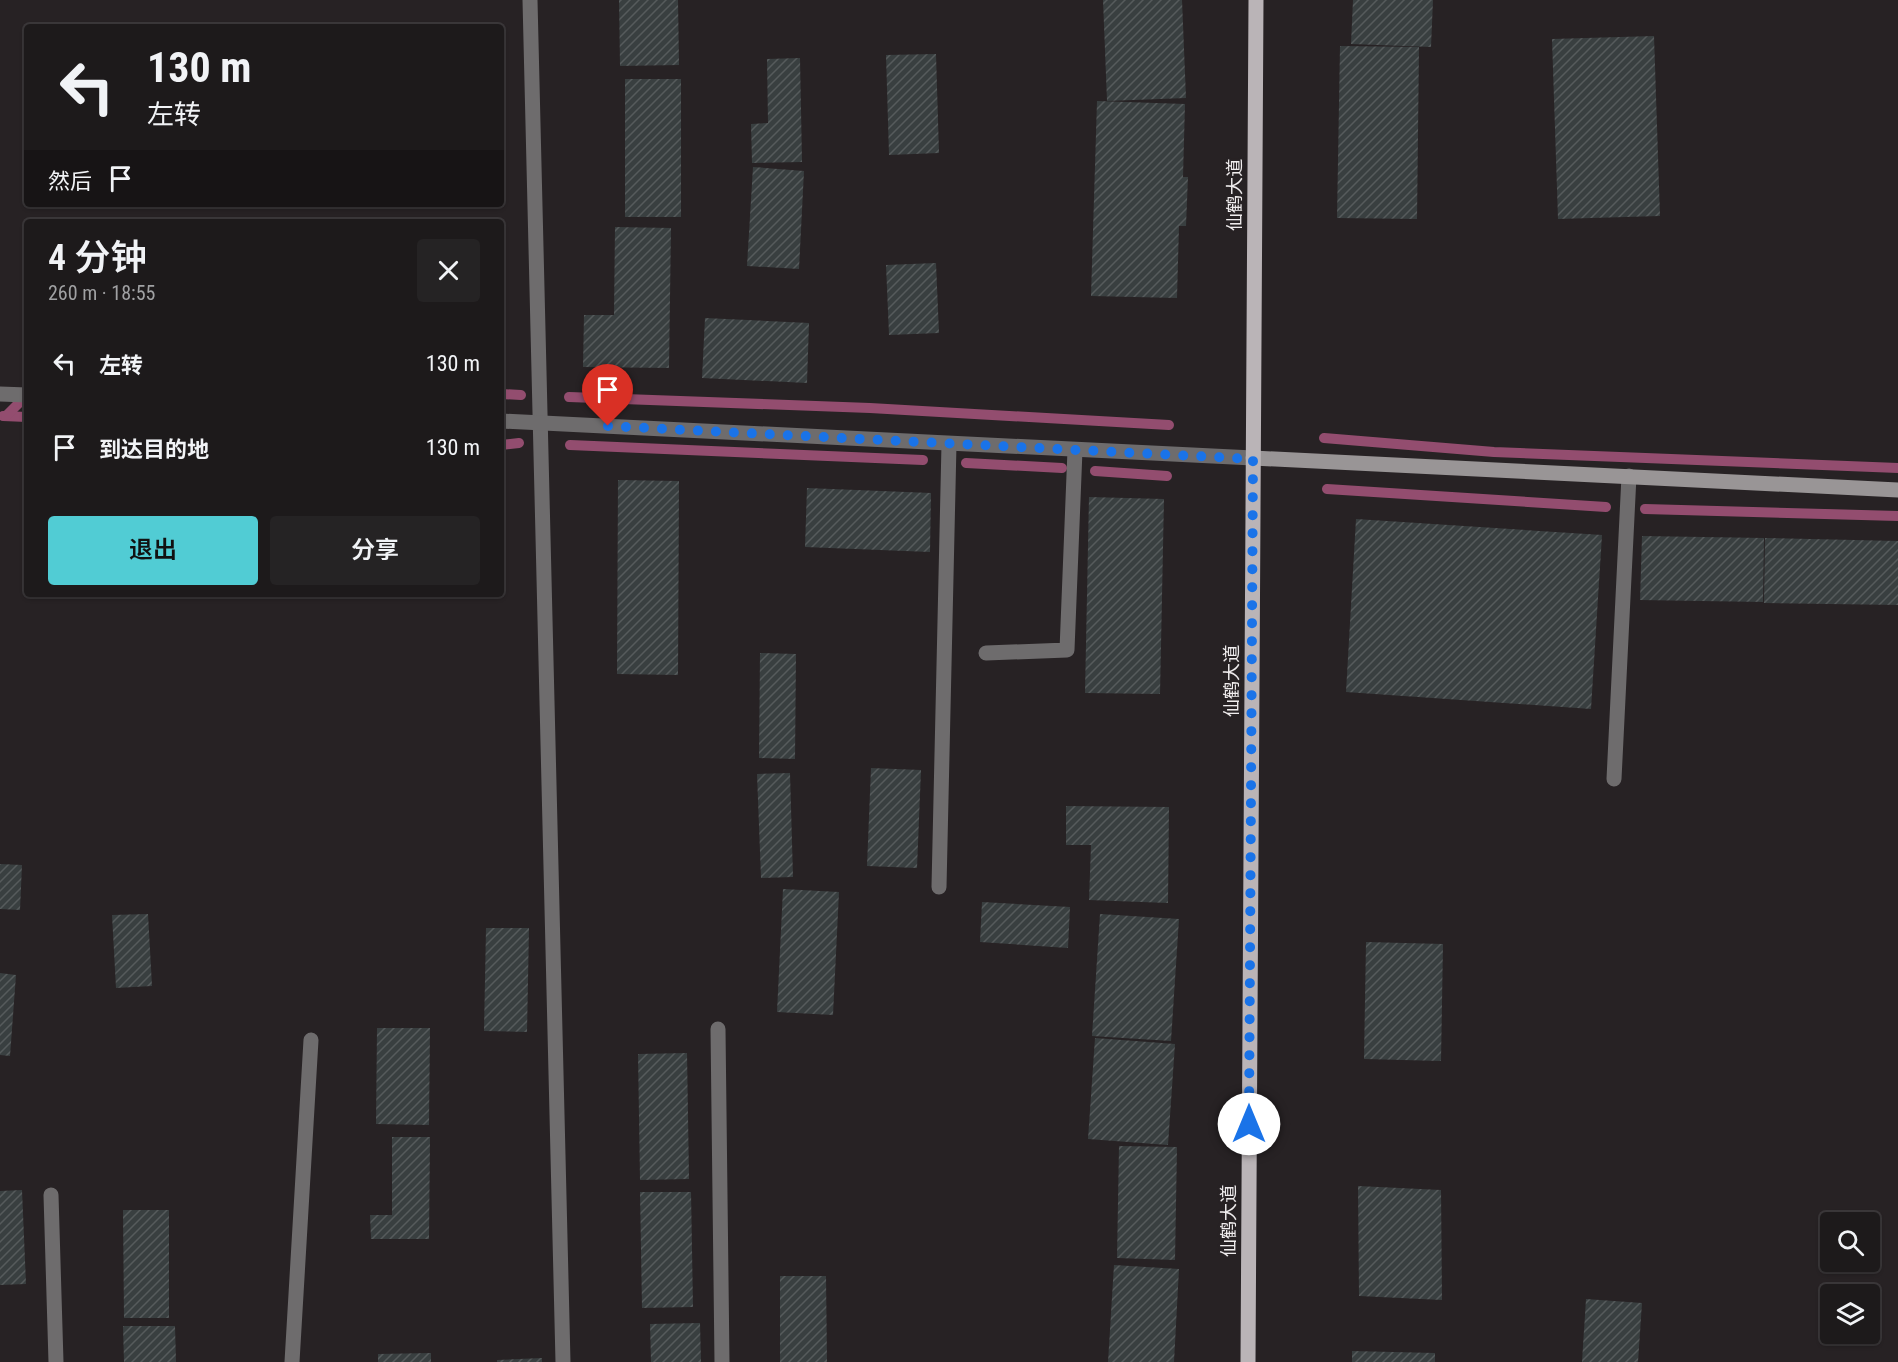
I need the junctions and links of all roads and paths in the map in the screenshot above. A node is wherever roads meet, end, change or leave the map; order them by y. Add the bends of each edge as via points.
1 (530, 0) edge
2 (1256, 0) edge
3 (0, 394) edge
4 (24, 396) edge
5 (504, 421) edge
6 (540, 423) junction
7 (949, 444) junction
8 (1075, 450) junction
9 (1253, 459) junction
10 (1629, 477) junction
11 (1898, 489) edge
12 (986, 653) dead end
13 (1614, 779) dead end
14 (939, 887) dead end
15 (718, 1029) dead end
16 (311, 1040) dead end
17 (51, 1195) dead end
18 (56, 1362) edge
19 (292, 1362) edge
20 (563, 1362) edge
21 (722, 1362) edge
22 (1248, 1362) edge

1 - 6 street
2 - 9 main road, 仙鹤大道
3 - 4 street
5 - 6 street
6 - 7 street
6 - 20 street
7 - 8 street
7 - 14 street
8 - 9 street
8 - 12 street via 1067,650
9 - 10 street
9 - 22 main road, 仙鹤大道
10 - 11 street
10 - 13 street
15 - 21 street
16 - 19 street
17 - 18 street

